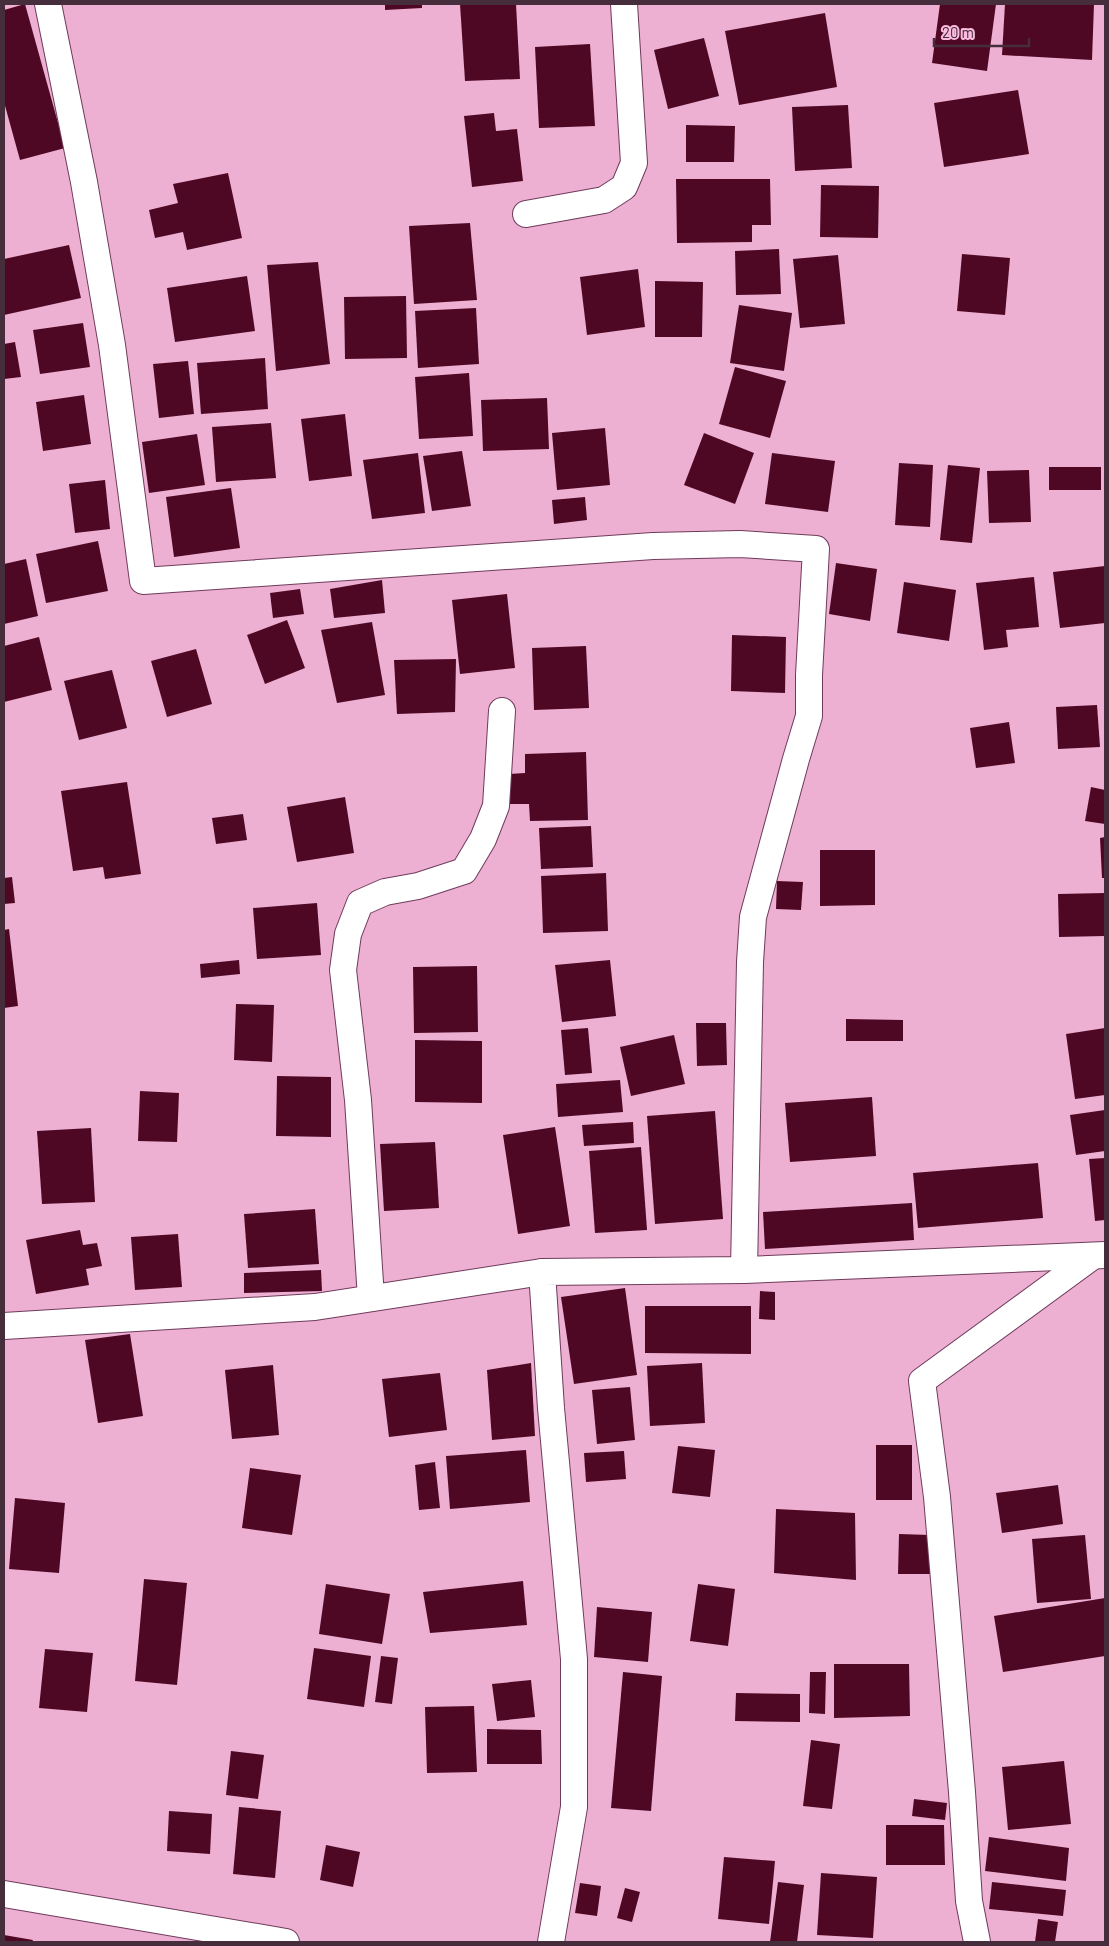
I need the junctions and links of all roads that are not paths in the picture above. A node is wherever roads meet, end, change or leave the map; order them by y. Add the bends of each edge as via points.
1 (48, 4) edge
2 (624, 4) edge
3 (526, 214) dead end
4 (502, 711) dead end
5 (1099, 1255) edge
6 (744, 1270) junction
7 (542, 1272) junction
8 (371, 1298) junction
9 (4, 1326) edge
10 (4, 1894) edge
11 (286, 1942) edge
12 (551, 1942) edge
13 (977, 1942) edge

1 - 6 street via 84,182 112,345 143,581 653,546 740,544 816,549 809,716 753,917
2 - 3 street via 634,163 624,187 604,200
4 - 8 street via 496,806 483,839 464,871 418,886 385,892 360,903 348,934 343,970 358,1100
5 - 6 street
5 - 13 street via 922,1381 937,1496 969,1900
6 - 7 street
7 - 8 street
7 - 12 street via 574,1659 574,1807
8 - 9 street via 315,1307
10 - 11 street

